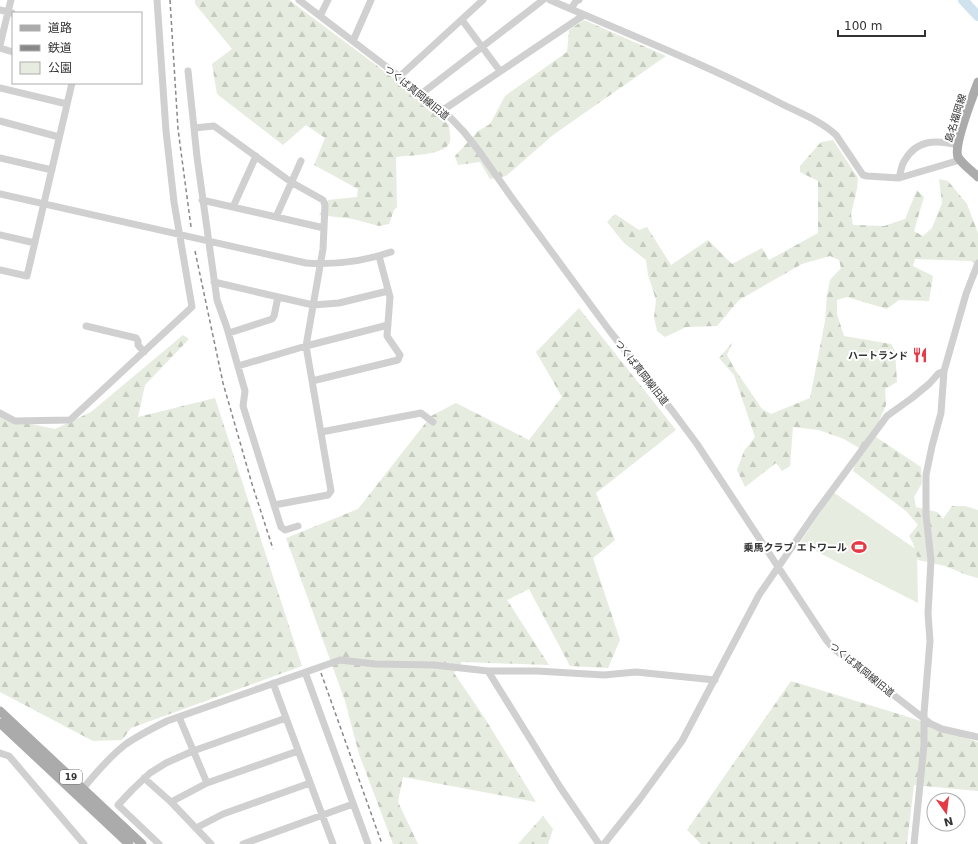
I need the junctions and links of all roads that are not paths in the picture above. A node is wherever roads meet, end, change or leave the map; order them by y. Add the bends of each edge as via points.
1 (11, 0) edge
2 (158, 0) edge
3 (299, 0) edge
4 (328, 0) edge
5 (371, 0) edge
6 (543, 0) edge
7 (550, 0) edge
8 (578, 0) edge
9 (479, 1) edge
10 (568, 5) edge
11 (0, 10) edge
12 (11, 12) edge
13 (584, 15) junction
14 (320, 16) junction
15 (462, 20) junction
16 (353, 41) junction
17 (0, 45) edge
18 (482, 46) junction
19 (0, 48) edge
20 (12, 52) edge
21 (188, 71) dead end
22 (500, 71) junction
23 (399, 77) junction
24 (978, 82) edge
25 (72, 84) edge
26 (0, 88) edge
27 (421, 94) junction
28 (67, 104) junction
29 (442, 110) junction
30 (0, 121) edge
31 (194, 128) junction
32 (59, 136) junction
33 (957, 144) junction
34 (256, 156) junction
35 (0, 158) edge
36 (960, 160) junction
37 (301, 161) dead end
38 (52, 170) junction
39 (978, 177) edge
40 (899, 178) junction
41 (291, 182) junction
42 (0, 194) edge
43 (202, 200) junction
44 (44, 204) junction
45 (233, 207) junction
46 (276, 217) junction
47 (324, 228) junction
48 (0, 235) edge
49 (179, 235) junction
50 (208, 242) junction
51 (35, 243) junction
52 (391, 252) dead end
53 (379, 256) junction
54 (978, 263) edge
55 (321, 264) junction
56 (0, 270) edge
57 (214, 282) junction
58 (384, 292) dead end
59 (278, 297) junction
60 (313, 305) junction
61 (388, 325) junction
62 (86, 326) dead end
63 (229, 333) junction
64 (306, 346) junction
65 (144, 352) junction
66 (238, 366) junction
67 (944, 371) junction
68 (312, 381) junction
69 (0, 413) edge
70 (433, 422) dead end
71 (321, 432) junction
72 (274, 505) junction
73 (298, 526) dead end
74 (777, 567) junction
75 (488, 670) junction
76 (305, 672) junction
77 (715, 680) junction
78 (273, 683) junction
79 (0, 711) edge
80 (180, 717) junction
81 (286, 718) junction
82 (924, 718) junction
83 (0, 723) edge
84 (978, 737) edge
85 (193, 751) junction
86 (298, 751) junction
87 (0, 753) edge
88 (144, 778) junction
89 (207, 783) junction
90 (310, 783) junction
91 (80, 792) junction
92 (171, 802) junction
93 (353, 804) junction
94 (322, 815) junction
95 (196, 828) junction
96 (84, 844) edge
97 (129, 844) edge
98 (142, 844) edge
99 (158, 844) edge
100 (211, 844) edge
101 (243, 844) edge
102 (333, 844) edge
103 (368, 844) edge
104 (600, 844) edge
105 (604, 844) edge
106 (914, 844) edge

1 - 12 street
2 - 49 street via 165,124
3 - 14 street, つくば真岡線旧道
4 - 14 street
5 - 16 street
6 - 18 street
7 - 10 street
8 - 10 street
9 - 15 street
10 - 13 street
11 - 12 street
12 - 17 street
13 - 22 street
13 - 40 street via 743,84 831,130 863,175
14 - 16 street, つくば真岡線旧道
15 - 18 street
15 - 23 street
16 - 23 street, つくば真岡線旧道
18 - 22 street
18 - 27 street
19 - 20 street
21 - 31 street
22 - 29 street
23 - 27 street, つくば真岡線旧道
24 - 33 main road, 島名福岡線
25 - 28 street
26 - 28 street
27 - 29 street, つくば真岡線旧道
28 - 32 street
29 - 74 street, つくば真岡線旧道 via 479,151 604,324 697,444
30 - 32 street
31 - 34 street via 214,126
31 - 43 street
32 - 38 street
33 - 36 main road, 島名福岡線
33 - 40 street via 941,141 921,145 905,160
34 - 41 street
34 - 45 street
35 - 38 street
36 - 39 main road
36 - 40 street
37 - 41 street
38 - 44 street
41 - 46 street
41 - 47 street via 323,200
42 - 44 street
43 - 45 street
43 - 50 street
44 - 49 street
44 - 51 street
45 - 46 street
46 - 47 street
47 - 55 street
48 - 51 street
49 - 50 street
49 - 65 street via 192,306
50 - 55 street via 289,260
50 - 57 street
51 - 56 street via 28,276
52 - 53 street
53 - 55 street via 355,262
53 - 61 street via 390,297
54 - 67 street via 966,294
55 - 60 street
57 - 59 street
57 - 63 street via 217,300
58 - 60 street via 339,304
59 - 60 street
59 - 63 street via 272,319
60 - 64 street
61 - 64 street
61 - 68 street via 387,336 400,355 398,360
62 - 65 street via 136,338
63 - 66 street
64 - 66 street
64 - 68 street
65 - 69 street via 70,420 15,422
66 - 72 street via 245,391 243,406
67 - 74 street via 887,416
67 - 82 street via 942,413 926,475 926,514 931,560 928,613 930,641
68 - 71 street
70 - 71 street via 421,413
71 - 72 street via 331,491 328,495
72 - 73 street via 281,527 286,530
74 - 77 street via 758,595
74 - 82 street, つくば真岡線旧道 via 830,645
75 - 76 street via 340,660
75 - 77 street via 604,674 636,672
75 - 104 street via 560,787
76 - 78 street
76 - 93 street
77 - 105 street via 682,741
78 - 80 street
78 - 81 street
79 - 91 main road, 19
80 - 85 street
80 - 91 street via 167,721 126,745
81 - 85 street
81 - 86 street
82 - 84 street, つくば真岡線旧道 via 942,729
82 - 106 street via 924,745
83 - 91 main road, 19
85 - 88 street via 166,763
85 - 89 street
86 - 89 street
86 - 90 street
87 - 96 street via 9,756
88 - 92 street
88 - 99 street via 118,805
89 - 92 street
90 - 94 street
90 - 95 street via 223,814
91 - 97 main road, 19
91 - 98 main road, 19
92 - 95 street
93 - 94 street
93 - 103 street
94 - 101 street
94 - 102 street
95 - 100 street

